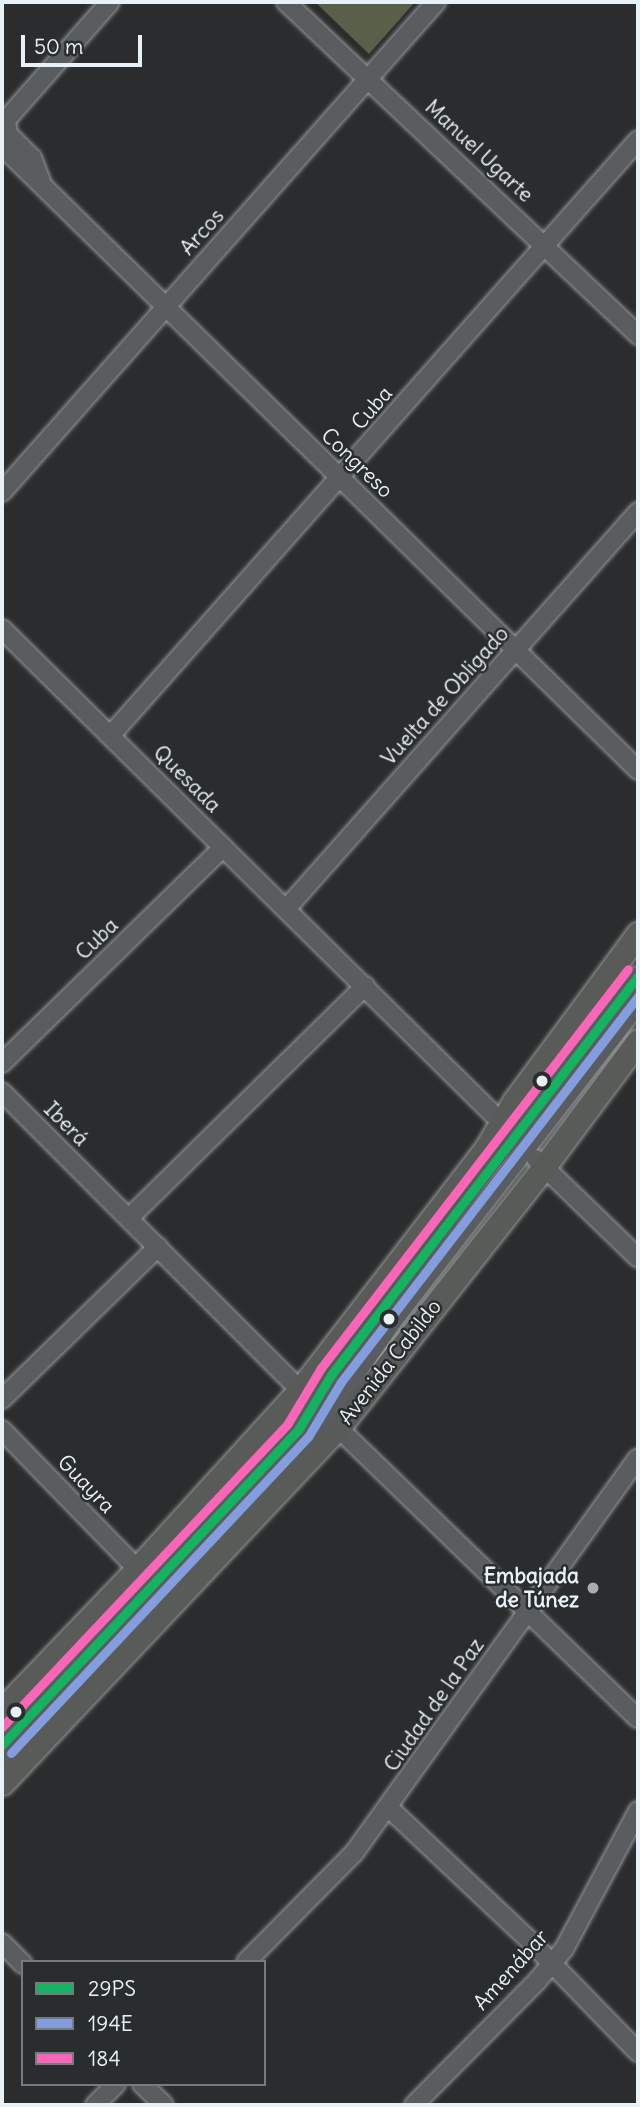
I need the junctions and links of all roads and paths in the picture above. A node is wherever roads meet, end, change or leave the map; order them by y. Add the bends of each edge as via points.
1 (110, 2) edge
2 (286, 2) edge
3 (436, 2) edge
4 (369, 79) junction
5 (638, 140) edge
6 (2, 146) edge
7 (2, 162) edge
8 (43, 188) junction
9 (545, 245) junction
10 (166, 307) junction
11 (638, 335) edge
12 (340, 478) junction
13 (2, 492) edge
14 (638, 512) edge
15 (2, 629) edge
16 (516, 651) junction
17 (110, 736) junction
18 (638, 770) edge
19 (223, 848) junction
20 (286, 909) junction
21 (638, 934) edge
22 (638, 976) edge
23 (365, 986) junction
24 (638, 1004) edge
25 (638, 1041) edge
26 (2, 1063) edge
27 (2, 1092) edge
28 (514, 1135) junction
29 (544, 1167) junction
30 (129, 1218) junction
31 (158, 1247) junction
32 (638, 1258) edge
33 (2, 1399) edge
34 (319, 1409) junction
35 (2, 1430) edge
36 (638, 1458) edge
37 (137, 1569) junction
38 (527, 1612) junction
39 (2, 1710) edge
40 (638, 1718) edge
41 (2, 1745) edge
42 (2, 1765) edge
43 (2, 1783) edge
44 (388, 1808) junction
45 (638, 1811) edge
46 (2, 1943) edge
47 (248, 1960) edge
48 (21, 1962) edge
49 (551, 1965) junction
50 (638, 2052) edge
51 (114, 2086) edge
52 (144, 2086) edge
53 (95, 2105) edge
54 (164, 2105) edge
55 (414, 2105) edge

1 - 8 street, Congreso via 6,120 8,134 32,158
2 - 4 street, Manuel Ugarte
3 - 4 street, Arcos
4 - 9 street, Manuel Ugarte
4 - 10 street, Arcos
5 - 9 street, Cuba
6 - 8 street, Congreso
7 - 8 street, Congreso
8 - 10 street, Congreso
9 - 11 street, Manuel Ugarte
9 - 12 street, Cuba
10 - 12 street, Congreso
10 - 13 street, Arcos
12 - 16 street, Congreso
12 - 17 street, Cuba
14 - 16 street, Vuelta de Obligado
15 - 17 street, Quesada
16 - 18 street, Congreso
16 - 20 street, Vuelta de Obligado
17 - 19 street, Quesada
19 - 20 street, Quesada
19 - 26 street, Cuba
20 - 23 street, Quesada
21 - 28 main road, Avenida Cabildo
22 - 28 street
23 - 28 street, Quesada
23 - 30 street
24 - 28 street
25 - 29 main road, Avenida Cabildo
27 - 30 street, Iberá
28 - 29 street, Quesada
28 - 34 street via 393,1322
28 - 34 main road, Avenida Cabildo via 487,1147
29 - 32 street, Quesada
29 - 34 main road, Avenida Cabildo
30 - 31 street, Iberá
31 - 33 street
31 - 34 street, Iberá
34 - 37 main road, Avenida Cabildo
34 - 38 street, Iberá
34 - 41 street
34 - 42 street via 307,1443
34 - 43 main road, Avenida Cabildo
35 - 37 street, Guayra
36 - 38 street, Ciudad de la Paz
37 - 39 main road, Avenida Cabildo
38 - 40 street, Iberá
38 - 44 street, Ciudad de la Paz
44 - 47 street, Ciudad de la Paz via 336,1872
44 - 49 street
45 - 49 street, Amenábar
46 - 48 street
49 - 50 street
49 - 55 street, Amenábar
51 - 53 street
52 - 54 street

